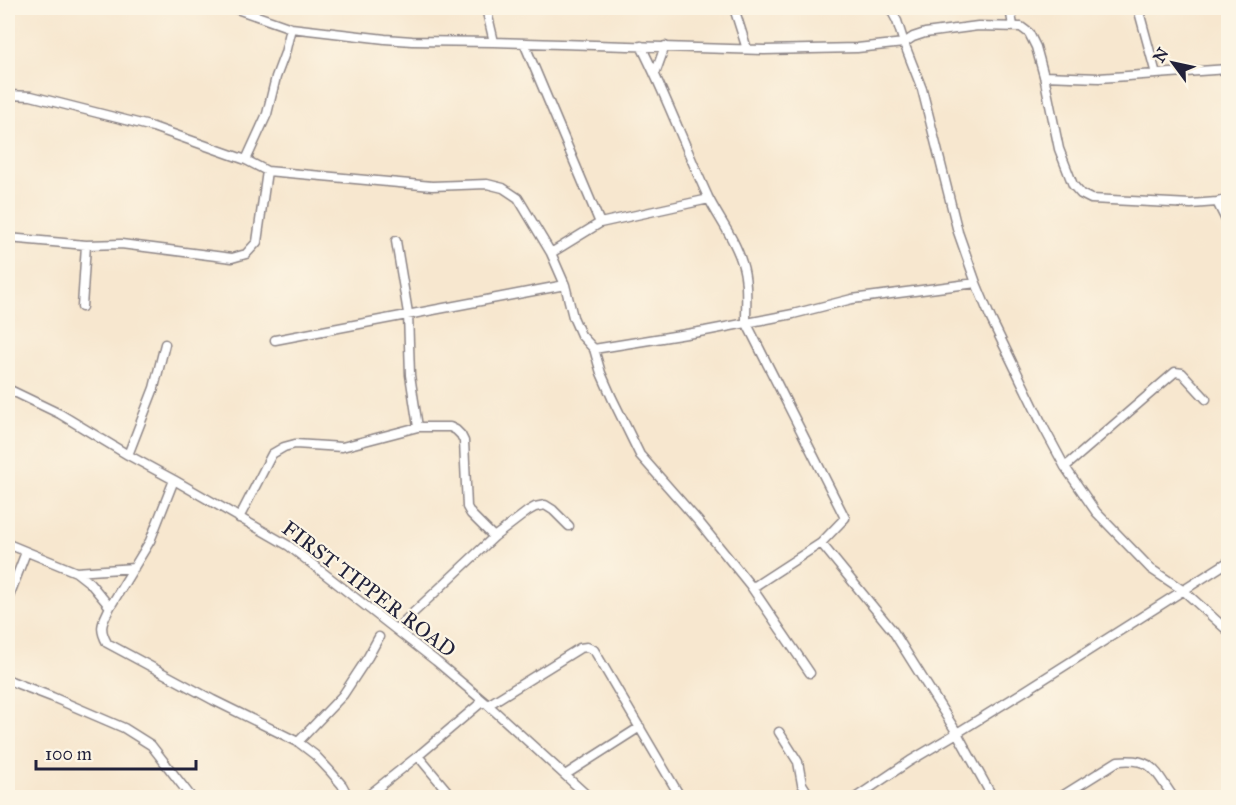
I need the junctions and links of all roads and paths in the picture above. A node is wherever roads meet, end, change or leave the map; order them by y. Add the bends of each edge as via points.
1 (234, 8) edge
2 (486, 8) edge
3 (734, 8) edge
4 (890, 8) edge
5 (1010, 8) edge
6 (1138, 8) edge
7 (1013, 26) junction
8 (291, 28) junction
9 (494, 42) junction
10 (524, 43) junction
11 (904, 43) junction
12 (641, 46) junction
13 (665, 46) junction
14 (747, 49) junction
15 (1228, 69) edge
16 (655, 74) junction
17 (1156, 74) junction
18 (1044, 76) junction
19 (8, 95) edge
20 (246, 160) junction
21 (267, 171) junction
22 (1228, 198) edge
23 (709, 199) junction
24 (1217, 202) junction
25 (600, 223) junction
26 (1228, 224) edge
27 (8, 238) edge
28 (396, 241) dead end
29 (86, 245) junction
30 (551, 253) junction
31 (976, 284) junction
32 (565, 285) junction
33 (82, 307) dead end
34 (408, 313) junction
35 (746, 322) junction
36 (275, 340) dead end
37 (165, 344) dead end
38 (594, 349) junction
39 (8, 389) edge
40 (1206, 399) dead end
41 (418, 427) junction
42 (128, 455) junction
43 (1065, 467) junction
44 (174, 480) junction
45 (239, 518) junction
46 (569, 526) dead end
47 (494, 537) junction
48 (821, 543) junction
49 (8, 544) edge
50 (26, 552) junction
51 (1228, 562) edge
52 (134, 568) junction
53 (76, 572) junction
54 (750, 585) junction
55 (1184, 591) junction
56 (8, 599) edge
57 (110, 607) junction
58 (396, 629) junction
59 (1228, 631) edge
60 (379, 637) dead end
61 (810, 673) dead end
62 (8, 680) edge
63 (486, 703) junction
64 (640, 728) junction
65 (779, 732) dead end
66 (957, 733) junction
67 (298, 742) junction
68 (418, 756) junction
69 (565, 775) junction
70 (192, 798) edge
71 (349, 798) edge
72 (365, 798) edge
73 (453, 798) edge
74 (591, 798) edge
75 (681, 798) edge
76 (811, 798) edge
77 (855, 798) edge
78 (993, 798) edge
79 (1059, 798) edge
80 (1174, 798) edge

1 - 8 street
2 - 9 street
3 - 14 street
4 - 11 street
5 - 7 street
6 - 17 street
7 - 11 street via 925,33
7 - 18 street via 1029,33
8 - 9 street via 386,39
8 - 20 street via 267,114
9 - 10 street
10 - 12 street
10 - 25 street
11 - 14 street via 857,48
11 - 31 street via 922,89 958,232
12 - 13 street
12 - 16 street
13 - 14 street
13 - 16 street
15 - 17 street
16 - 23 street
17 - 18 street
18 - 24 street via 1059,149 1081,194 1091,199
19 - 20 street via 32,96 153,127
20 - 21 street
21 - 29 street via 257,242 246,254 232,258 122,244
21 - 30 street via 432,186 487,184 503,188 518,198
22 - 24 street
23 - 25 street
23 - 35 street via 742,263
24 - 26 street
25 - 30 street
27 - 29 street
28 - 34 street
29 - 33 street
30 - 32 street
31 - 35 street via 852,299
31 - 43 street
32 - 34 street
32 - 38 street via 573,317
34 - 36 street
34 - 41 street
35 - 38 street
35 - 48 street via 845,518
37 - 42 street via 154,388
38 - 54 street via 640,455
39 - 42 street, FIRST TIPPER ROAD via 60,414
40 - 43 street via 1182,373 1175,372
41 - 45 street via 342,447 284,447 272,454
41 - 47 street via 450,427 461,435 467,507
42 - 44 street, FIRST TIPPER ROAD
43 - 55 street via 1096,512 1151,569
44 - 45 street, FIRST TIPPER ROAD
44 - 52 street via 150,541
45 - 58 street, FIRST TIPPER ROAD via 289,546
46 - 47 street via 545,505 528,511
47 - 58 street
48 - 54 street via 755,586
48 - 66 street via 893,631
49 - 50 street
50 - 53 street
50 - 56 street
51 - 55 street
52 - 53 street
52 - 57 street
53 - 57 street
54 - 61 street
55 - 59 street
55 - 66 street
57 - 67 street via 102,624 102,634 108,643
58 - 63 street, FIRST TIPPER ROAD
60 - 67 street via 343,695
62 - 70 street via 133,733 151,745
63 - 64 street via 587,647 594,650
63 - 68 street
63 - 69 street, FIRST TIPPER ROAD
64 - 69 street
64 - 75 street
65 - 76 street via 798,762 802,784
66 - 77 street
66 - 78 street
67 - 71 street via 330,771
68 - 72 street
68 - 73 street
69 - 74 street, FIRST TIPPER ROAD
79 - 80 street via 1118,761 1129,760 1141,760 1150,766

